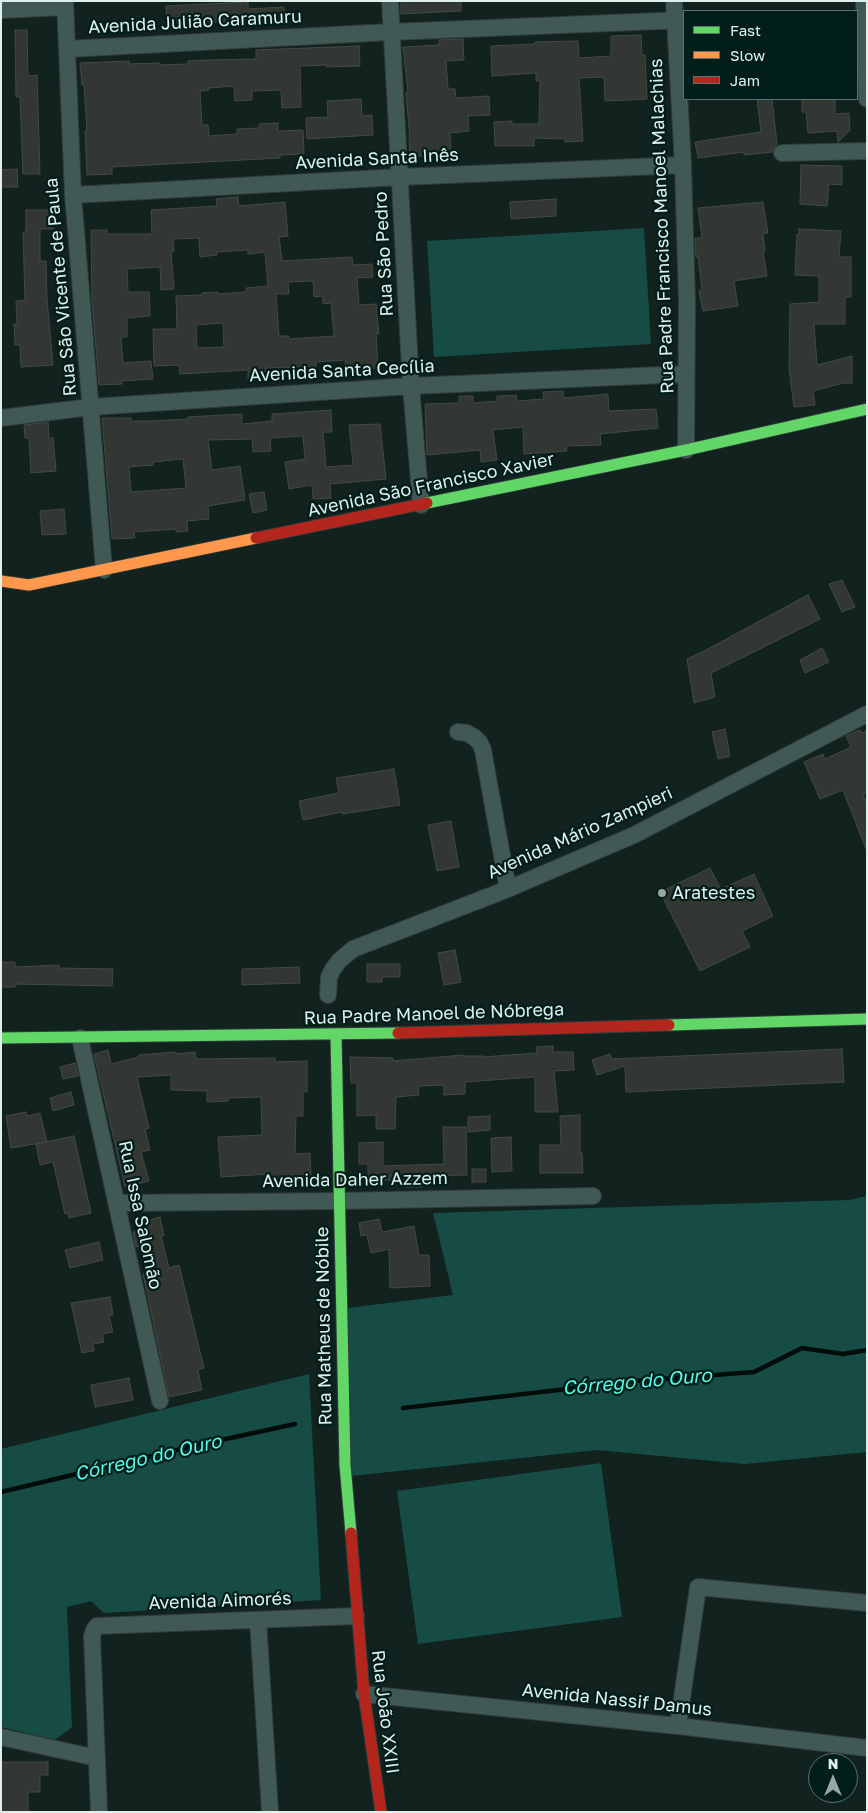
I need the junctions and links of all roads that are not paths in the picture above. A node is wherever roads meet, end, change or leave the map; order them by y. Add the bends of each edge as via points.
1 (390, 1) edge
2 (674, 1) edge
3 (65, 4) edge
4 (863, 9) edge
5 (1, 10) edge
6 (680, 20) edge
7 (392, 32) junction
8 (68, 48) junction
9 (867, 98) edge
10 (867, 151) edge
11 (782, 153) dead end
12 (683, 165) junction
13 (400, 177) junction
14 (72, 195) junction
15 (686, 374) junction
16 (411, 386) junction
17 (91, 407) junction
18 (867, 409) edge
19 (1, 418) edge
20 (686, 450) junction
21 (421, 505) junction
22 (104, 570) junction
23 (1, 581) edge
24 (867, 714) edge
25 (458, 732) dead end
26 (508, 889) junction
27 (328, 995) dead end
28 (867, 1019) edge
29 (336, 1035) junction
30 (1, 1038) edge
31 (80, 1038) junction
32 (593, 1196) dead end
33 (339, 1201) junction
34 (118, 1203) junction
35 (160, 1401) dead end
36 (867, 1603) edge
37 (356, 1616) junction
38 (258, 1620) junction
39 (364, 1694) junction
40 (678, 1726) junction
41 (1, 1737) edge
42 (867, 1748) edge
43 (97, 1758) junction
44 (99, 1812) edge
45 (270, 1812) edge
46 (382, 1812) edge

1 - 7 street, Rua São Pedro
2 - 6 street, Rua Padre Francisco Manoel Malachias
3 - 5 street, Avenida Julião Caramuru
3 - 8 street, Rua São Vicente de Paula
4 - 9 street
6 - 7 street, Avenida Julião Caramuru
6 - 12 street, Rua Padre Francisco Manoel Malachias
7 - 8 street, Avenida Julião Caramuru
7 - 13 street, Rua São Pedro
8 - 14 street, Rua São Vicente de Paula
10 - 11 street
12 - 13 street, Avenida Santa Inês
12 - 15 street, Rua Padre Francisco Manoel Malachias
13 - 14 street, Avenida Santa Inês
13 - 16 street, Rua São Pedro
14 - 17 street, Rua São Vicente de Paula
15 - 16 street, Avenida Santa Cecília
15 - 20 street, Rua Padre Francisco Manoel Malachias
16 - 17 street, Avenida Santa Cecília
16 - 21 street, Rua São Pedro
17 - 19 street, Avenida Santa Cecília
17 - 22 street, Rua São Vicente de Paula
18 - 20 street, Avenida São Francisco Xavier
20 - 21 street, Avenida São Francisco Xavier
21 - 22 street, Avenida São Francisco Xavier
22 - 23 street, Avenida São Francisco Xavier via 29,585
24 - 26 street, Avenida Mário Zampieri via 634,835
25 - 26 street via 474,737 483,750
26 - 27 street, Avenida Mário Zampieri via 353,949 333,969
28 - 29 street, Rua Padre Manoel de Nóbrega
29 - 31 street, Rua Padre Manoel de Nóbrega
29 - 33 street, Rua Matheus de Nóbile
30 - 31 street, Rua Padre Manoel de Nóbrega
31 - 34 street, Rua Issa Salomão
32 - 33 street, Avenida Daher Azzem
33 - 34 street, Avenida Daher Azzem
33 - 37 street, Rua Matheus de Nóbile via 345,1465
34 - 35 street, Rua Issa Salomão
36 - 40 street via 698,1587
37 - 38 street, Avenida Aimorés
37 - 39 street, Rua João XXIII
38 - 43 street, Avenida Aimorés via 97,1626 92,1636
38 - 45 street
39 - 40 street, Avenida Nassif Damus
39 - 46 street, Rua João XXIII
40 - 42 street, Avenida Nassif Damus
41 - 43 street
43 - 44 street

